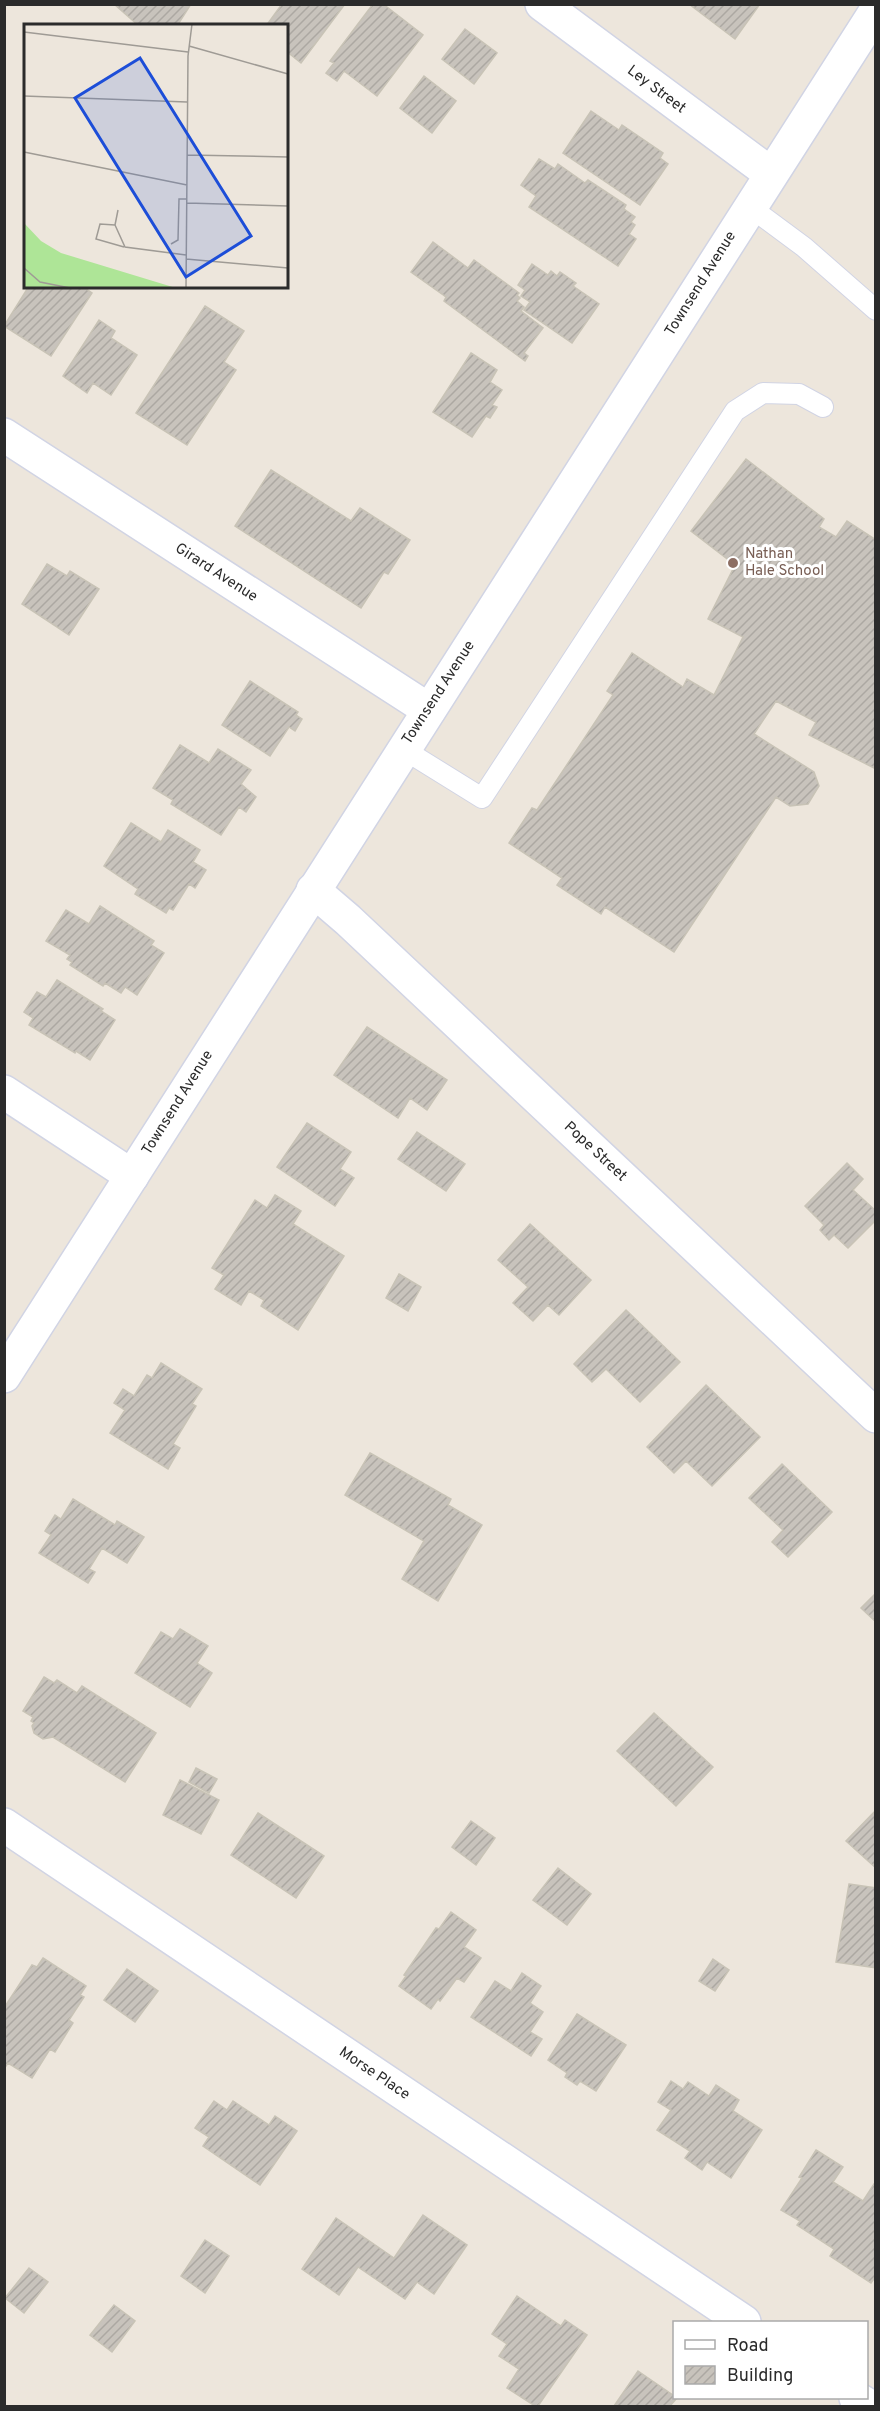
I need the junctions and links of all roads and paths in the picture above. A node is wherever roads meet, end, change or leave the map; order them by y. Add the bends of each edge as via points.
1 (542, 4) edge
2 (876, 11) edge
3 (771, 174) junction
4 (750, 207) junction
5 (876, 310) edge
6 (822, 406) dead end
7 (4, 435) edge
8 (429, 710) junction
9 (403, 749) junction
10 (313, 890) junction
11 (4, 1092) edge
12 (132, 1176) junction
13 (4, 1376) edge
14 (876, 1416) edge
15 (4, 1825) edge
16 (743, 2321) edge

1 - 3 street, Ley Street
2 - 3 street, Townsend Avenue
3 - 4 street, Townsend Avenue
4 - 5 lane via 804,247
4 - 8 street, Townsend Avenue
6 - 9 lane via 800,394 763,393 735,411 482,798
7 - 8 street, Girard Avenue
8 - 9 street, Townsend Avenue
9 - 10 street, Townsend Avenue
10 - 12 street, Townsend Avenue
10 - 14 street, Pope Street
11 - 12 street
12 - 13 street, Townsend Avenue
15 - 16 street, Morse Place

